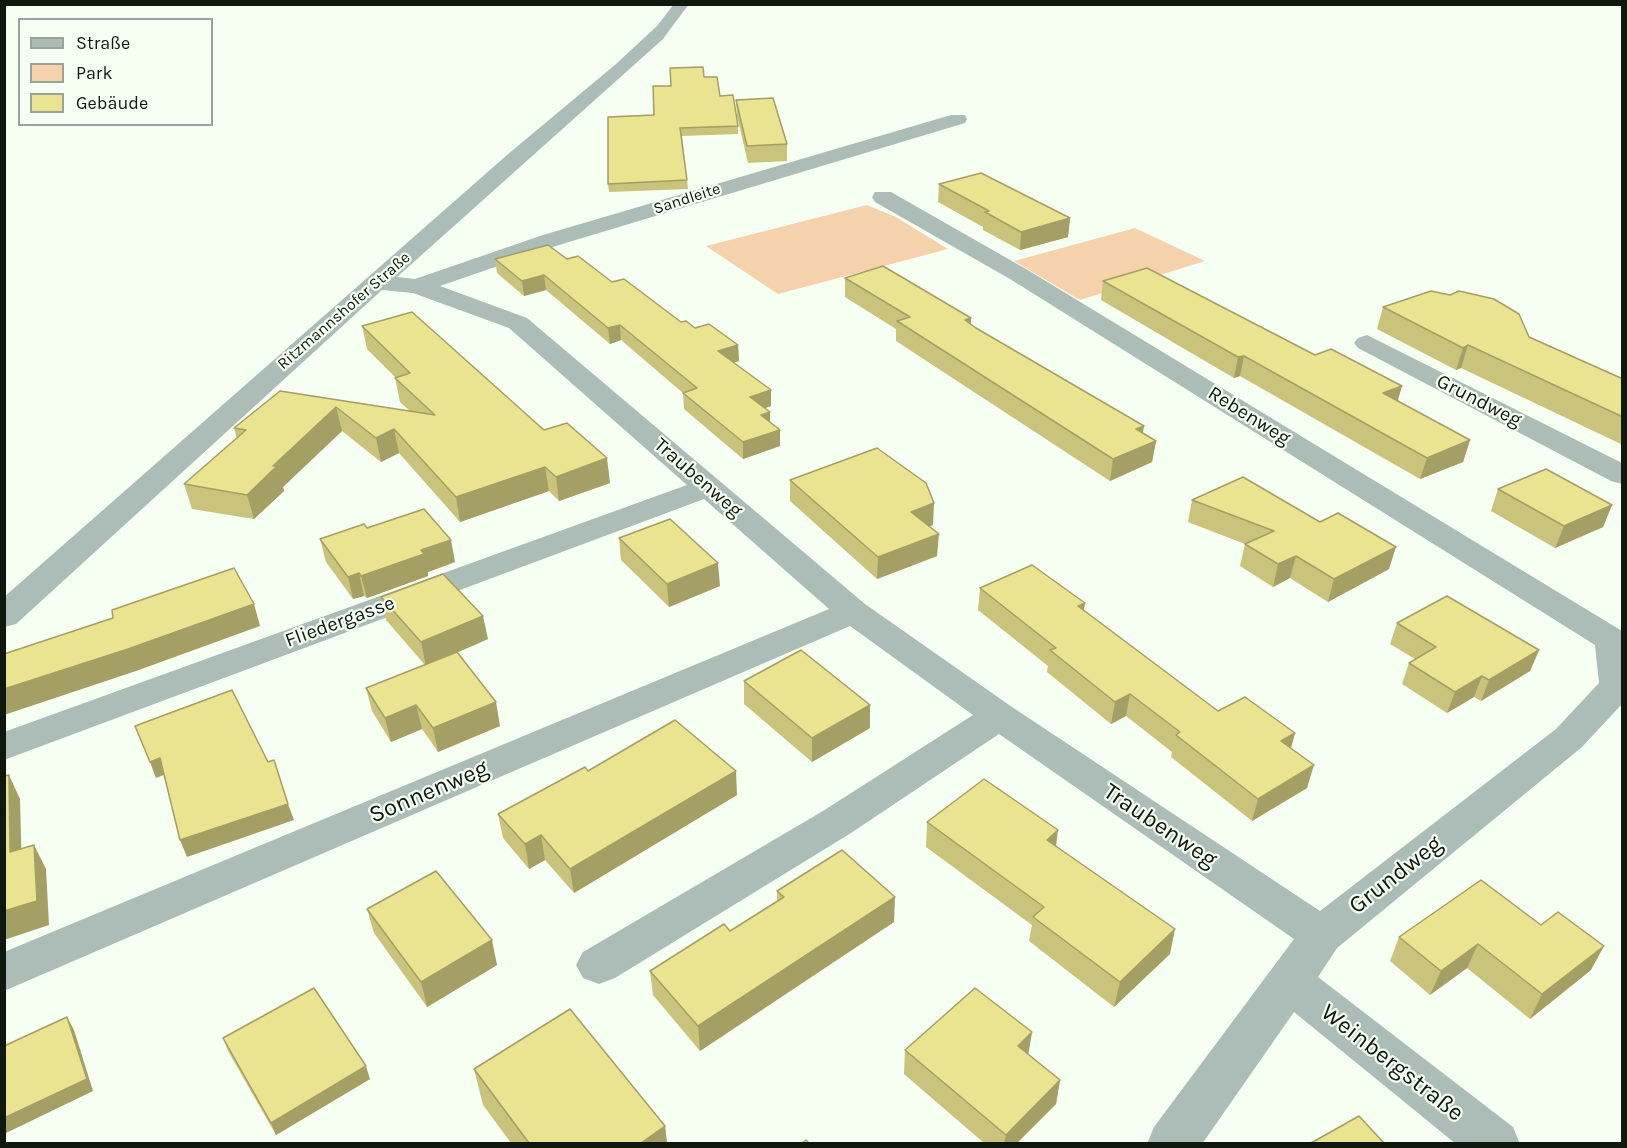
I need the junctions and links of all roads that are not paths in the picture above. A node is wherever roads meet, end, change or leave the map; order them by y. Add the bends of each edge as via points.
1 (682, 4) edge
2 (958, 119) dead end
3 (883, 197) dead end
4 (379, 283) junction
5 (417, 286) junction
6 (1367, 343) dead end
7 (1623, 475) edge
8 (709, 487) junction
9 (853, 612) junction
10 (4, 616) edge
11 (1617, 635) edge
12 (999, 716) junction
13 (4, 747) edge
14 (1321, 935) junction
15 (599, 965) dead end
16 (4, 972) edge
17 (1290, 982) junction
18 (1172, 1143) edge
19 (1495, 1143) edge

1 - 4 street, Ritzmannshofer Straße via 675,18 614,76 498,173
2 - 5 street, Sandleite via 717,189
3 - 11 street, Rebenweg via 1018,274
4 - 5 street, Traubenweg
4 - 10 street, Ritzmannshofer Straße
5 - 8 street, Traubenweg via 518,323
6 - 7 street, Grundweg
8 - 9 street, Traubenweg
8 - 13 street, Fliedergasse
9 - 12 street, Traubenweg
9 - 16 street, Sonnenweg
11 - 14 street, Grundweg via 1618,686 1569,738
12 - 14 street, Traubenweg
12 - 15 street via 837,822
14 - 17 street, Grundweg
17 - 18 street, Grundweg
17 - 19 street, Weinbergstraße

